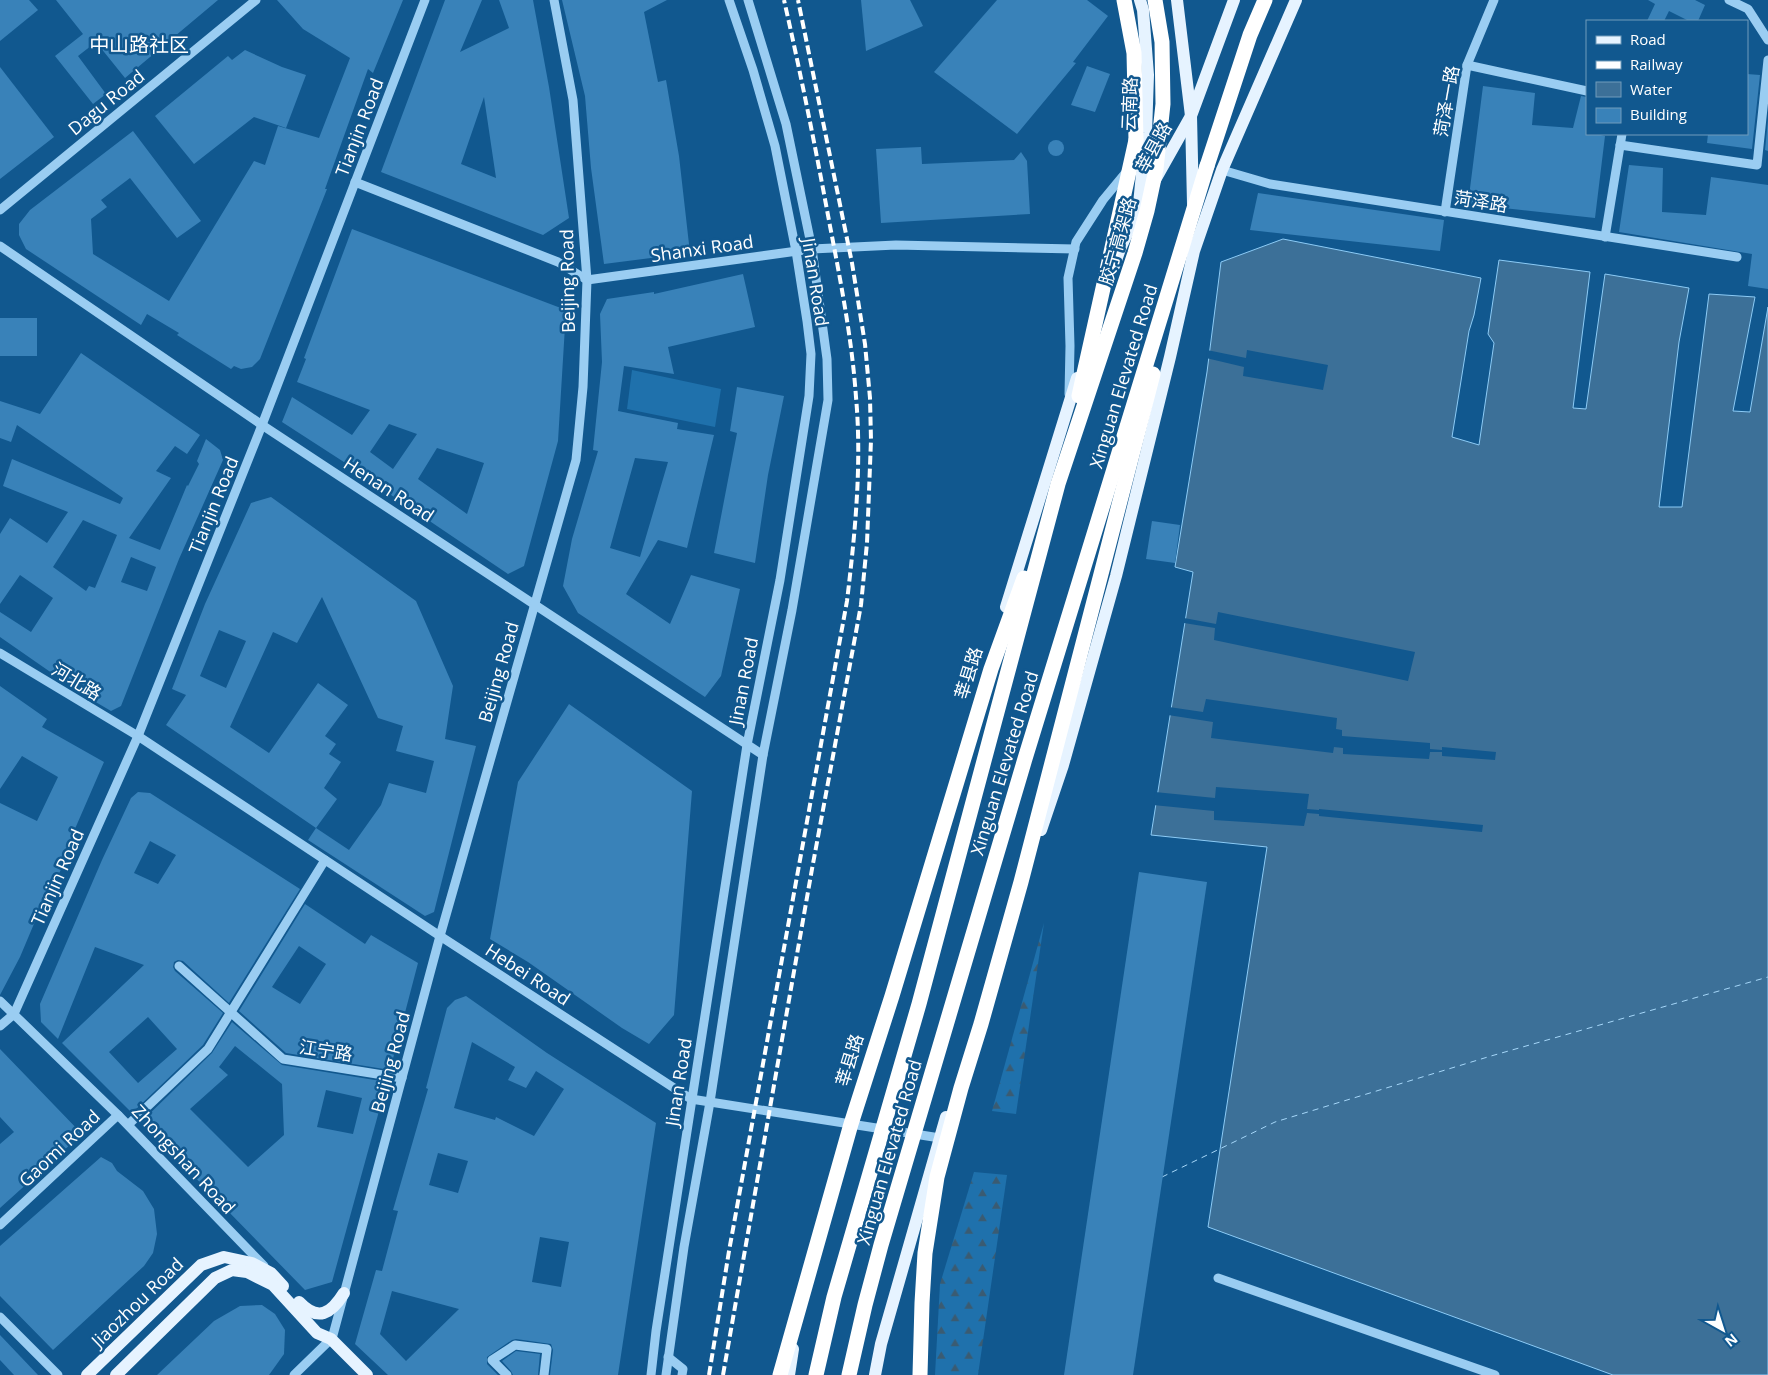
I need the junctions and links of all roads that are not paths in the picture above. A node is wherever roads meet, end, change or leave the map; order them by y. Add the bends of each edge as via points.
1 (256, 0) edge
2 (426, 0) edge
3 (554, 0) edge
4 (729, 0) edge
5 (748, 0) edge
6 (1124, 0) edge
7 (1140, 0) edge
8 (1155, 0) edge
9 (1177, 0) edge
10 (1234, 0) edge
11 (1265, 0) edge
12 (1296, 0) edge
13 (1494, 0) edge
14 (1729, 0) edge
15 (1768, 40) edge
16 (1768, 60) edge
17 (1467, 65) junction
18 (1586, 91) edge
19 (1191, 116) junction
20 (1146, 133) junction
21 (1622, 135) edge
22 (1620, 144) junction
23 (1207, 166) junction
24 (1222, 170) junction
25 (355, 182) junction
26 (0, 210) edge
27 (1138, 210) junction
28 (1444, 212) junction
29 (1605, 237) junction
30 (0, 246) edge
31 (1075, 248) junction
32 (812, 249) junction
33 (796, 251) junction
34 (1194, 251) junction
35 (1737, 257) dead end
36 (587, 280) junction
37 (1068, 404) junction
38 (262, 425) junction
39 (1058, 484) junction
40 (535, 603) junction
41 (0, 653) edge
42 (138, 736) junction
43 (747, 745) junction
44 (763, 755) junction
45 (325, 860) junction
46 (440, 936) junction
47 (179, 966) dead end
48 (0, 1001) edge
49 (231, 1013) junction
50 (14, 1014) junction
51 (0, 1026) edge
52 (402, 1078) junction
53 (691, 1099) junction
54 (710, 1102) junction
55 (118, 1114) junction
56 (130, 1123) dead end
57 (848, 1124) junction
58 (940, 1138) junction
59 (0, 1226) edge
60 (271, 1273) junction
61 (1218, 1278) dead end
62 (344, 1293) junction
63 (0, 1317) edge
64 (331, 1339) junction
65 (668, 1357) junction
66 (58, 1375) edge
67 (87, 1375) edge
68 (116, 1375) edge
69 (294, 1375) edge
70 (367, 1375) edge
71 (507, 1375) edge
72 (544, 1375) edge
73 (651, 1375) edge
74 (666, 1375) edge
75 (682, 1375) edge
76 (780, 1375) edge
77 (789, 1375) edge
78 (816, 1375) edge
79 (849, 1375) edge
80 (875, 1375) edge
81 (920, 1375) edge
82 (1495, 1375) edge

1 - 26 street, Dagu Road
2 - 25 street, Tianjin Road
3 - 36 street, Beijing Road via 573,100
4 - 33 street, Jinan Road via 774,146
5 - 32 street, Jinan Road via 786,124
6 - 39 highway, bridge via 1134,53 1136,140
7 - 20 main road, 云南路 via 1148,75
8 - 39 highway, 胶宁高架路, bridge via 1164,74 1156,169 1135,253
9 - 19 main road
10 - 19 main road, 莘县路
11 - 23 highway
12 - 24 main road
13 - 17 street, 菏泽一路
14 - 15 street via 1748,9
16 - 22 street via 1757,165
17 - 18 street
17 - 28 street, 菏泽一路
19 - 27 main road, 莘县路
19 - 34 main road
20 - 27 main road, 云南路
20 - 31 street via 1128,170 1103,200
21 - 22 street
22 - 29 street
23 - 79 highway, Xinguan Elevated Road, bridge via 1024,762 881,1245
23 - 81 highway, bridge via 1026,863 941,1161 924,1252
24 - 28 street, 菏泽路 via 1270,184
24 - 34 main road
25 - 36 street via 558,262
25 - 38 street, Tianjin Road
27 - 37 main road, 莘县路 via 1120,249
28 - 29 street, 菏泽路
29 - 35 street, 菏泽路
30 - 38 street, Henan Road
31 - 32 street, Shanxi Road via 896,245
31 - 37 street via 1068,278
32 - 33 street, Shanxi Road
32 - 44 street, Jinan Road via 827,359 828,400
33 - 36 street, Shanxi Road
33 - 43 street, Jinan Road via 811,354 809,396 780,580
34 - 58 main road via 1116,576 1065,756
36 - 40 street, Beijing Road via 583,387 576,460
37 - 57 main road, 莘县路
38 - 40 street, Henan Road
38 - 42 street, Tianjin Road
39 - 76 highway, bridge via 991,669 851,1124
39 - 78 highway, Xinguan Elevated Road, bridge via 918,1004 834,1297
40 - 43 street, Henan Road
40 - 46 street, Beijing Road
41 - 42 street, 河北路
42 - 45 street, Hebei Road
42 - 50 street, Tianjin Road
43 - 44 street, Henan Road
43 - 53 street, Jinan Road
44 - 54 street, Jinan Road
45 - 46 street, Hebei Road
45 - 49 street
46 - 52 street, Beijing Road
46 - 53 street, Hebei Road
47 - 49 street, 江宁路
48 - 50 street, Zhongshan Road
49 - 52 street, 江宁路 via 283,1059
49 - 56 street via 208,1049
50 - 51 street
50 - 55 street, Zhongshan Road
52 - 62 street, Beijing Road
53 - 54 street, Hebei Road
53 - 73 street, Jinan Road
54 - 57 street, Hebei Road
54 - 65 street, Jinan Road
55 - 59 street, Gaomi Road
55 - 60 street, Zhongshan Road
57 - 58 street, Hebei Road
57 - 77 main road, 莘县路
58 - 80 main road
60 - 62 main road, Zhongshan Road via 307,1311 319,1314 329,1311
60 - 67 main road, Jiaozhou Road via 252,1263 224,1257 201,1265
61 - 82 street
62 - 64 street, Beijing Road
63 - 66 street
64 - 68 main road via 317,1333 273,1285 259,1276 232,1270 215,1278
64 - 69 street
64 - 70 main road
65 - 74 street, Jinan Road
65 - 75 street via 683,1369
71 - 72 street via 492,1360 515,1345 547,1349

